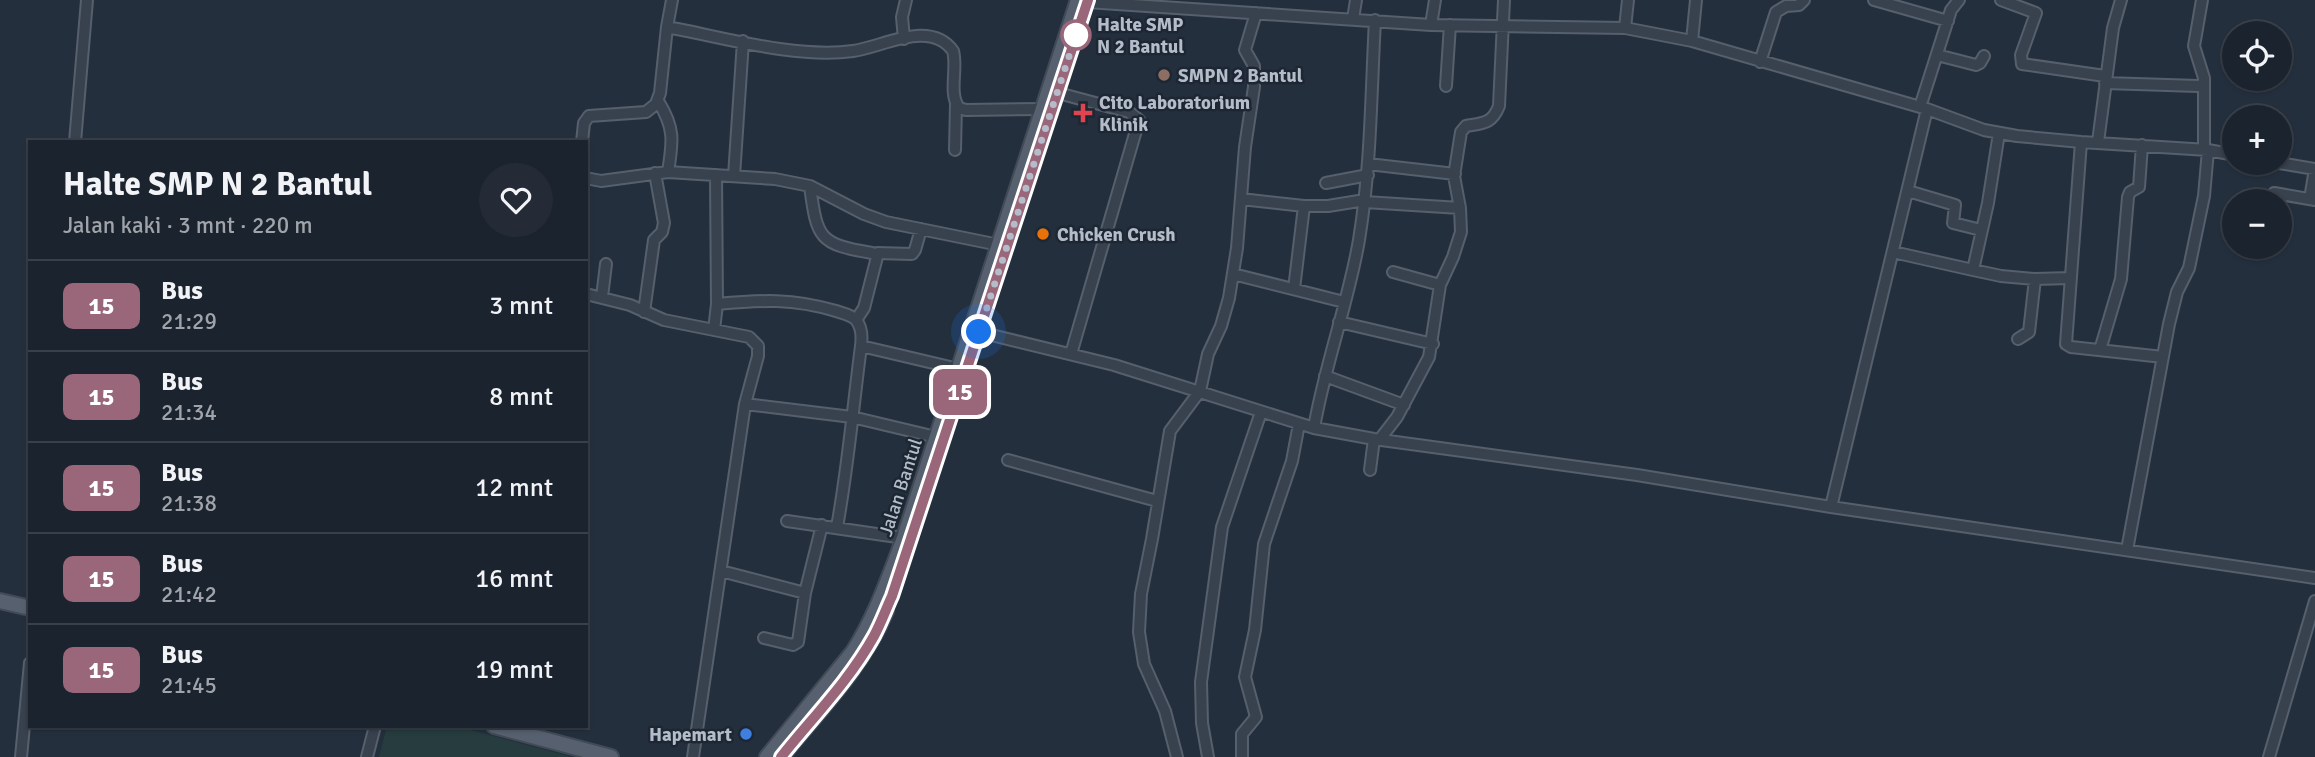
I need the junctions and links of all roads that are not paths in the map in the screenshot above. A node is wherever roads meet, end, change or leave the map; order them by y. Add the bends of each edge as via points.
1 (87, 0) edge
2 (672, 0) edge
3 (906, 0) edge
4 (1356, 0) edge
5 (1435, 0) edge
6 (1504, 0) edge
7 (1628, 0) edge
8 (1696, 0) edge
9 (1804, 0) edge
10 (1874, 0) edge
11 (1959, 0) edge
12 (2001, 0) edge
13 (2121, 0) edge
14 (2202, 0) edge
15 (1085, 1) edge
16 (1268, 2) edge
17 (1261, 13) junction
18 (1353, 19) junction
19 (1375, 20) junction
20 (1948, 21) junction
21 (1431, 25) junction
22 (1450, 25) junction
23 (667, 27) junction
24 (1502, 27) junction
25 (1625, 28) junction
26 (904, 38) junction
27 (743, 41) junction
28 (1692, 41) junction
29 (1937, 55) junction
30 (1984, 56) dead end
31 (1760, 62) junction
32 (2105, 79) junction
33 (2204, 83) junction
34 (1446, 86) dead end
35 (1058, 93) junction
36 (658, 101) junction
37 (956, 104) junction
38 (1924, 108) junction
39 (1043, 109) junction
40 (1999, 133) junction
41 (75, 140) edge
42 (582, 140) edge
43 (2081, 142) junction
44 (2098, 142) junction
45 (2142, 145) junction
46 (955, 150) dead end
47 (2206, 150) junction
48 (2222, 153) edge
49 (2292, 165) edge
50 (1368, 169) junction
51 (2315, 169) edge
52 (668, 172) junction
53 (655, 173) junction
54 (1455, 174) junction
55 (716, 175) junction
56 (734, 176) junction
57 (588, 181) edge
58 (1326, 183) dead end
59 (810, 186) junction
60 (1908, 191) junction
61 (2292, 196) edge
62 (1241, 199) junction
63 (2313, 199) edge
64 (1365, 201) junction
65 (1304, 206) junction
66 (1460, 208) junction
67 (921, 229) junction
68 (1981, 230) junction
69 (999, 245) junction
70 (1893, 251) junction
71 (872, 253) dead end
72 (606, 264) dead end
73 (1973, 270) junction
74 (1394, 272) dead end
75 (1233, 274) junction
76 (2070, 278) junction
77 (2035, 279) junction
78 (1440, 285) junction
79 (1294, 289) junction
80 (588, 294) edge
81 (602, 298) junction
82 (1344, 302) junction
83 (718, 304) junction
84 (644, 312) junction
85 (856, 320) junction
86 (1339, 322) junction
87 (714, 330) junction
88 (979, 332) junction
89 (2018, 339) dead end
90 (1433, 344) junction
91 (861, 346) junction
92 (2100, 350) junction
93 (1071, 354) junction
94 (2163, 357) junction
95 (963, 370) junction
96 (1325, 376) junction
97 (1200, 391) junction
98 (745, 404) junction
99 (1404, 405) junction
100 (1261, 412) junction
101 (852, 417) junction
102 (1300, 424) junction
103 (1314, 428) junction
104 (936, 437) junction
105 (1377, 439) junction
106 (1008, 460) dead end
107 (1370, 470) dead end
108 (1157, 501) junction
109 (1831, 507) junction
110 (787, 521) dead end
111 (822, 525) junction
112 (837, 527) junction
113 (904, 538) junction
114 (2127, 550) junction
115 (721, 571) junction
116 (2315, 578) edge
117 (805, 593) junction
118 (0, 601) edge
119 (2315, 601) edge
120 (28, 608) edge
121 (764, 638) dead end
122 (28, 684) edge
123 (374, 728) edge
124 (502, 728) edge
125 (21, 757) edge
126 (367, 757) edge
127 (611, 757) edge
128 (693, 757) edge
129 (767, 757) edge
130 (781, 757) edge
131 (1177, 757) edge
132 (1208, 757) edge
133 (1242, 757) edge
134 (2269, 757) edge

1 - 41 street
2 - 23 street
3 - 26 street
4 - 18 street
5 - 21 street
6 - 24 street
7 - 25 street
8 - 28 street
9 - 31 street via 1776,12
10 - 20 street
11 - 20 street
12 - 32 street via 2036,13 2022,64
13 - 32 street
14 - 33 street via 2194,46
15 - 17 street
15 - 35 main road, Jalan Bantul
15 - 39 main road, Jalan Bantul
16 - 17 street
17 - 18 street
17 - 62 street via 1245,50 1254,62 1254,87
18 - 19 street
19 - 21 street
19 - 50 street
20 - 29 street
21 - 22 street
22 - 24 street
22 - 34 street
23 - 27 street
23 - 36 street
24 - 25 street
24 - 54 street via 1499,106 1489,121 1463,128
25 - 28 street
26 - 27 street via 834,53
26 - 37 street via 931,36 951,47
27 - 56 street
28 - 31 street
29 - 30 street via 1976,65
29 - 38 street
31 - 38 street
32 - 33 street
32 - 44 street
33 - 47 street
35 - 88 main road, Jalan Bantul
35 - 93 street via 1139,120
36 - 42 street via 646,113 589,116
36 - 52 street via 671,127
37 - 39 street via 966,110
37 - 46 street
38 - 40 street
38 - 60 street
39 - 69 main road, Jalan Bantul
40 - 43 street
40 - 68 street
43 - 44 street
43 - 76 street
44 - 45 street
45 - 47 street
45 - 92 street via 2139,187 2128,197 2121,279
47 - 48 street
47 - 94 street via 2204,196
49 - 51 street
50 - 54 street
50 - 58 street
50 - 64 street
51 - 63 street
52 - 53 street
52 - 55 street
53 - 57 street
53 - 84 street via 664,223 654,240
54 - 66 street
55 - 56 street
55 - 83 street
56 - 59 street
59 - 67 street via 876,219
59 - 71 street via 822,236 836,246
60 - 68 street via 1955,205 1953,223
60 - 70 street
61 - 63 street
62 - 65 street
62 - 75 street
64 - 65 street
64 - 66 street
64 - 82 street
65 - 79 street
66 - 78 street via 1461,232
67 - 69 street
67 - 85 street via 912,254 878,253 864,308
68 - 73 street
69 - 95 main road, Jalan Bantul
70 - 73 street
70 - 109 street
72 - 81 street
73 - 77 street
74 - 78 street
75 - 79 street
75 - 97 street via 1226,313 1208,354
76 - 77 street
76 - 92 street via 2066,344
77 - 89 street via 2029,332
78 - 90 street
79 - 82 street
80 - 81 street
81 - 84 street
82 - 86 street
83 - 85 street via 783,300 822,307
83 - 87 street
84 - 87 street
85 - 91 street
86 - 90 street
86 - 96 street
87 - 98 street via 750,337 757,344
88 - 93 street
88 - 95 main road, Jalan Bantul
90 - 99 street
91 - 95 street
91 - 101 street
92 - 94 street
93 - 97 street
94 - 114 street
95 - 104 main road, Jalan Bantul
95 - 130 main road, Jalan Bantul via 901,572 875,635 841,685
96 - 99 street
96 - 103 street
97 - 100 street
97 - 108 street via 1170,431
98 - 101 street
98 - 115 street
99 - 105 street
100 - 102 street
100 - 132 street via 1222,527 1201,681
101 - 104 street
101 - 112 street
102 - 103 street
102 - 133 street via 1264,544 1245,677 1256,717 1242,734
103 - 105 street
104 - 113 main road, Jalan Bantul
105 - 107 street
105 - 109 street
106 - 108 street
108 - 131 street via 1139,632 1144,664 1165,711
109 - 114 street
110 - 111 street
111 - 112 street
111 - 117 street
112 - 113 street
113 - 129 main road, Jalan Bantul via 865,634
114 - 116 street
115 - 117 street
115 - 128 street
117 - 121 street via 797,644
118 - 120 main road
119 - 134 street
122 - 125 street
123 - 126 street
124 - 127 main road

